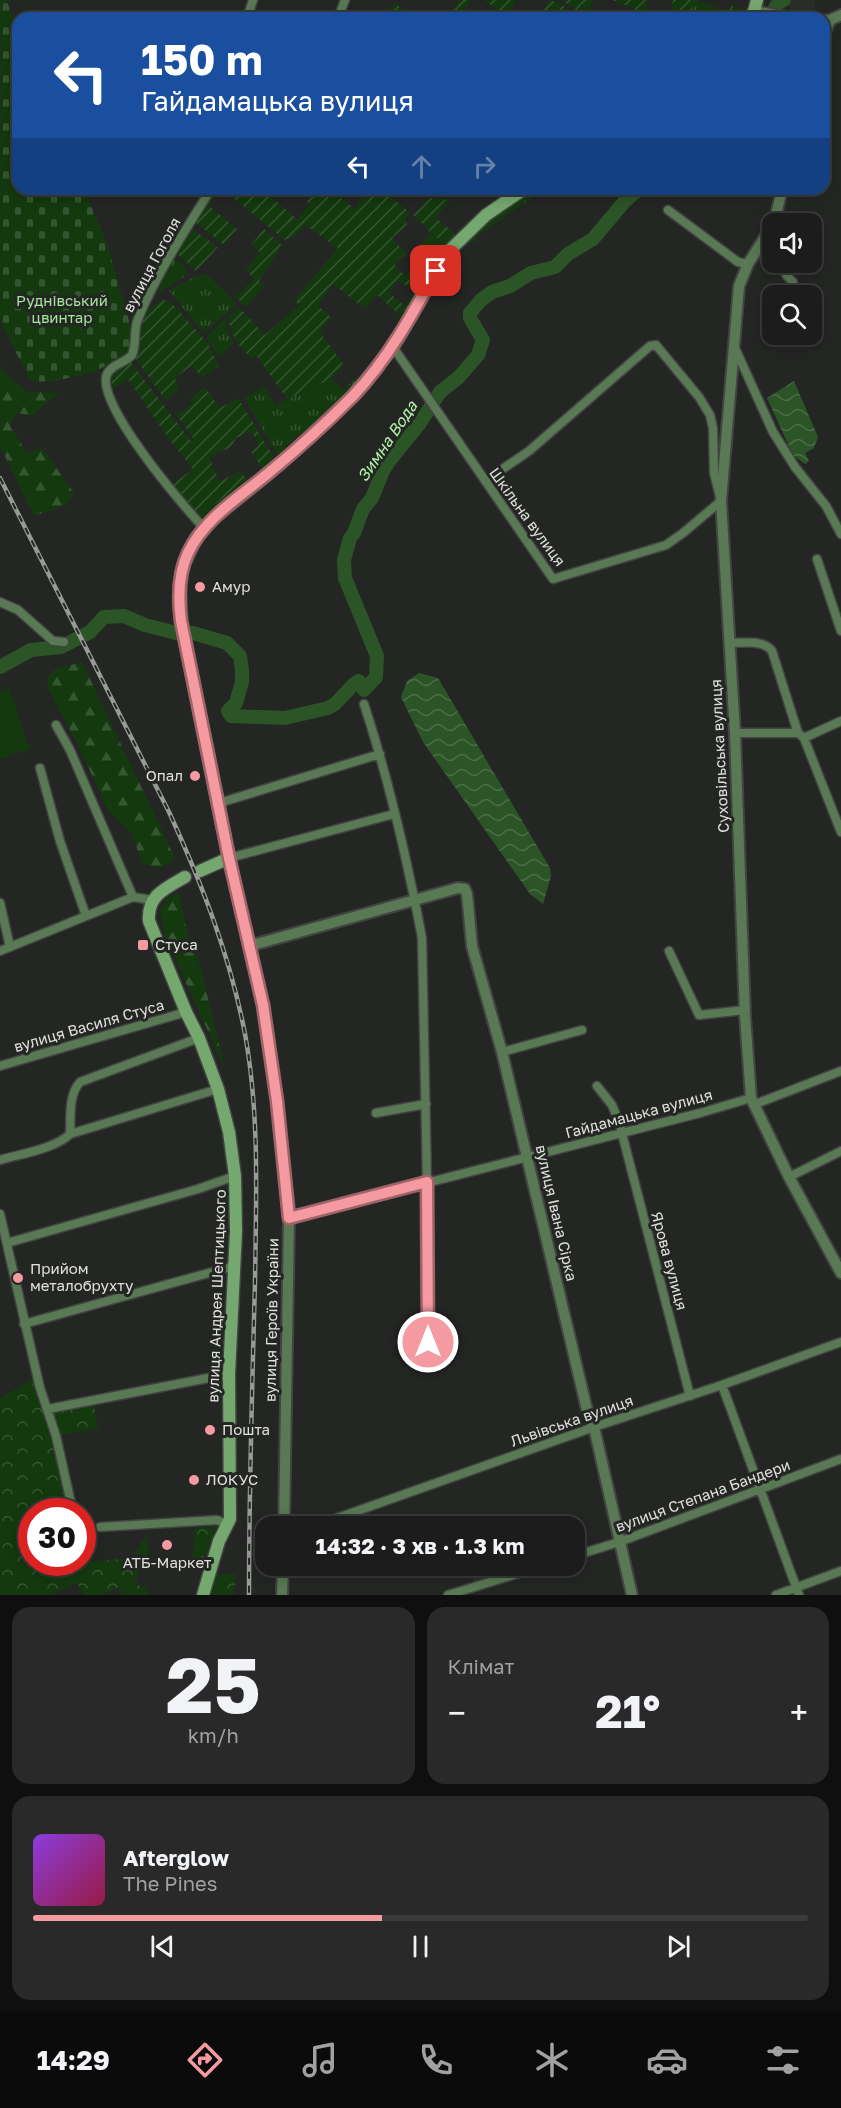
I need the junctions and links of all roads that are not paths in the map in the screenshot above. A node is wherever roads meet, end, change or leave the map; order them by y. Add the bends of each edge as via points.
1 (207, 195) edge
2 (515, 195) edge
3 (780, 195) edge
4 (668, 210) dead end
5 (776, 213) edge
6 (762, 242) edge
7 (748, 264) junction
8 (786, 273) edge
9 (793, 282) dead end
10 (734, 346) junction
11 (393, 347) junction
12 (485, 481) junction
13 (721, 501) junction
14 (204, 528) junction
15 (841, 534) edge
16 (817, 560) dead end
17 (0, 602) edge
18 (841, 631) edge
19 (64, 642) dead end
20 (729, 643) junction
21 (364, 704) dead end
22 (841, 722) edge
23 (56, 725) dead end
24 (735, 733) junction
25 (801, 735) junction
26 (380, 754) junction
27 (40, 768) dead end
28 (219, 803) junction
29 (394, 814) junction
30 (841, 832) edge
31 (229, 858) junction
32 (200, 871) dead end
33 (185, 877) dead end
34 (133, 897) junction
35 (152, 900) junction
36 (415, 900) junction
37 (0, 903) edge
38 (86, 916) junction
39 (249, 946) junction
40 (10, 947) junction
41 (0, 951) edge
42 (669, 951) dead end
43 (745, 1010) junction
44 (186, 1012) junction
45 (582, 1030) dead end
46 (199, 1038) junction
47 (502, 1052) junction
48 (0, 1066) edge
49 (841, 1071) edge
50 (597, 1086) dead end
51 (218, 1089) junction
52 (752, 1102) junction
53 (426, 1104) junction
54 (376, 1113) dead end
55 (622, 1133) junction
56 (70, 1134) junction
57 (841, 1151) edge
58 (527, 1157) junction
59 (0, 1160) edge
60 (235, 1176) junction
61 (789, 1177) junction
62 (427, 1182) junction
63 (0, 1214) edge
64 (289, 1218) junction
65 (7, 1243) junction
66 (234, 1266) junction
67 (841, 1273) edge
68 (24, 1324) junction
69 (841, 1342) edge
70 (428, 1365) dead end
71 (229, 1374) junction
72 (722, 1385) junction
73 (690, 1396) junction
74 (48, 1409) junction
75 (594, 1427) junction
76 (841, 1460) edge
77 (760, 1490) junction
78 (70, 1498) edge
79 (284, 1516) edge
80 (343, 1516) edge
81 (229, 1525) junction
82 (100, 1527) dead end
83 (619, 1542) junction
84 (585, 1553) edge
85 (841, 1571) edge
86 (283, 1576) edge
87 (510, 1576) edge
88 (797, 1591) edge
89 (203, 1595) edge
90 (282, 1595) edge
91 (448, 1595) edge
92 (632, 1595) edge
93 (776, 1595) edge

1 - 14 street, вулиця Гоголя via 144,304 136,322 134,351 108,372 105,382 144,456
2 - 11 main road, вулиця Героїв України via 486,215 450,250
3 - 5 street, Суховільська вулиця
4 - 7 street via 738,262
6 - 7 street, Суховільська вулиця
7 - 10 street, Суховільська вулиця via 739,286
8 - 9 street
10 - 13 street, Суховільська вулиця
10 - 15 street via 773,432 826,506
11 - 12 street, Шкільна вулиця
11 - 14 main road, вулиця Героїв України via 353,396
12 - 13 street, Шкільна вулиця via 553,579 666,545
12 - 13 street via 529,451 650,346 656,345 710,415 714,474
13 - 20 street, Суховільська вулиця
14 - 28 main road, вулиця Героїв України via 183,566 181,621
16 - 18 street
17 - 19 street via 18,610 53,641
20 - 24 street, Суховільська вулиця
20 - 25 street via 760,643 772,651
21 - 26 street
22 - 25 street
23 - 34 street
24 - 25 street
24 - 43 street, Суховільська вулиця
25 - 30 street
26 - 28 street
26 - 29 street
27 - 38 street
28 - 31 main road, вулиця Героїв України
29 - 31 street
29 - 36 street
31 - 32 main road
31 - 39 street, вулиця Героїв України
33 - 35 main road
34 - 35 street
34 - 38 street
35 - 44 main road, вулиця Андрея Шептицького via 149,921
36 - 39 street
36 - 47 street, вулиця Івана Сірка via 458,888 468,894 472,946
36 - 53 street via 422,938
37 - 40 street
38 - 40 street
39 - 64 street, вулиця Героїв України via 263,1005
40 - 41 street
42 - 43 street via 699,1015
43 - 52 street, Суховільська вулиця
44 - 46 main road, вулиця Андрея Шептицького
44 - 48 street, вулиця Василя Стуса
45 - 47 street
46 - 51 main road, вулиця Андрея Шептицького
46 - 56 street via 80,1082 71,1102
47 - 58 street, вулиця Івана Сірка
49 - 52 street, Гайдамацька вулиця
50 - 55 street, Ярова вулиця via 612,1105
51 - 56 street
51 - 60 main road, вулиця Андрея Шептицького
52 - 55 street, Гайдамацька вулиця
52 - 61 street, Суховільська вулиця
53 - 54 street
53 - 62 street
55 - 58 street, Гайдамацька вулиця
55 - 73 street, Ярова вулиця
56 - 59 street via 50,1146
57 - 61 street
58 - 62 street, Гайдамацька вулиця
58 - 75 street, вулиця Івана Сірка
60 - 65 street
60 - 66 main road, вулиця Андрея Шептицького
61 - 67 street, Суховільська вулиця
62 - 64 street, Гайдамацька вулиця
62 - 70 street
63 - 65 street
64 - 79 street, вулиця Героїв України
65 - 68 street
66 - 68 street
66 - 71 main road, вулиця Андрея Шептицького
68 - 74 street
69 - 72 street, Львівська вулиця
71 - 74 street
71 - 81 main road, вулиця Андрея Шептицького
72 - 73 street, Львівська вулиця
72 - 77 street
73 - 75 street, Львівська вулиця
74 - 78 street
75 - 80 street, Львівська вулиця
75 - 83 street, вулиця Івана Сірка
76 - 77 street, вулиця Степана Бандери
77 - 83 street, вулиця Степана Бандери
77 - 88 street
81 - 82 street via 217,1520
81 - 89 main road, вулиця Андрея Шептицького via 219,1542
83 - 84 street, вулиця Степана Бандери
83 - 92 street, вулиця Івана Сірка
85 - 88 street
86 - 90 street
87 - 91 street
88 - 93 street

